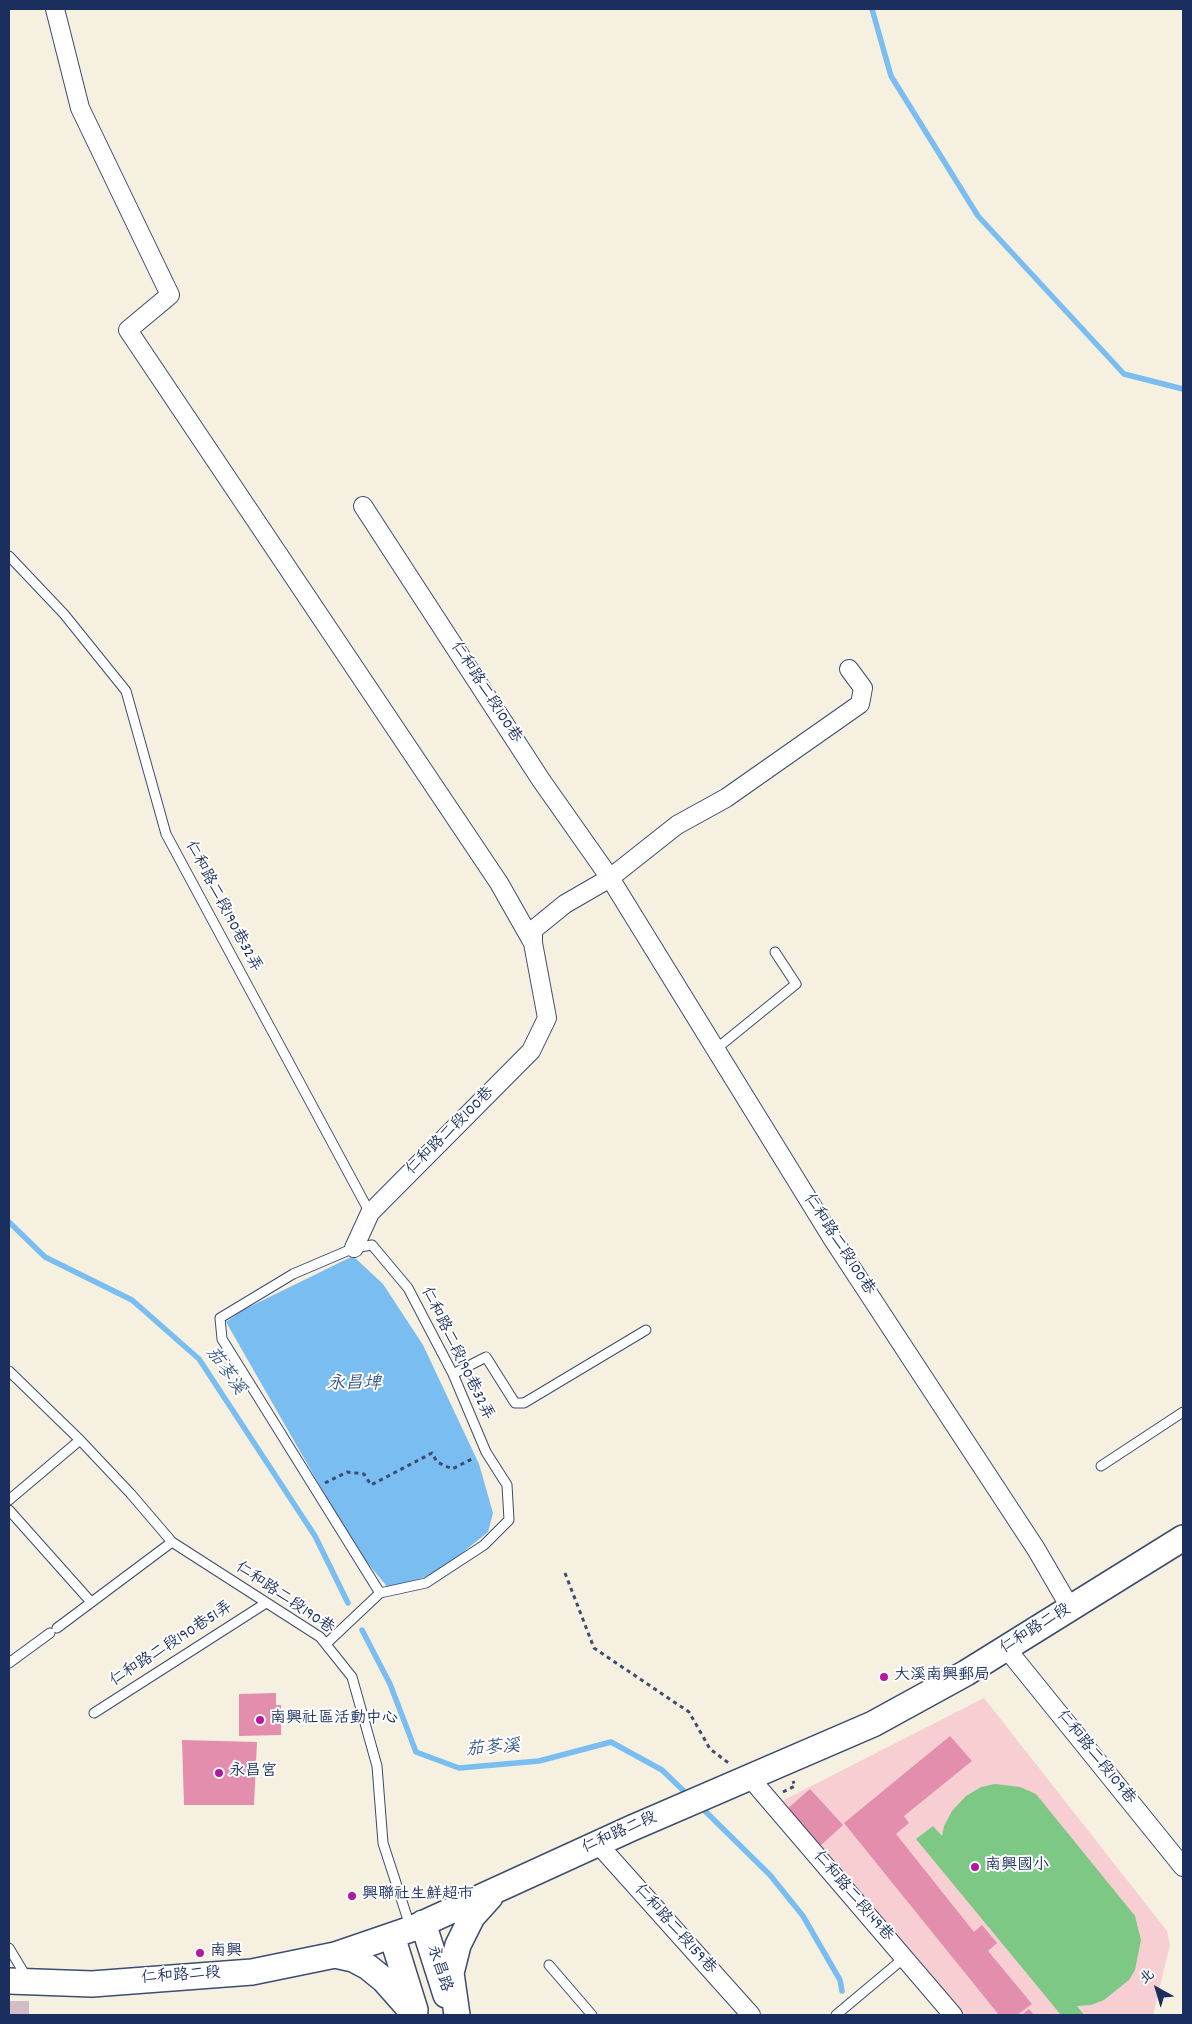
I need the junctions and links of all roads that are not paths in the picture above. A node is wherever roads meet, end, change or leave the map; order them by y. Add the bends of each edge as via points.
1 (55, 9) edge
2 (363, 506) dead end
3 (9, 556) edge
4 (849, 669) dead end
5 (610, 878) junction
6 (533, 943) junction
7 (775, 952) dead end
8 (716, 1050) junction
9 (370, 1213) junction
10 (354, 1248) junction
11 (646, 1330) dead end
12 (9, 1371) edge
13 (453, 1374) junction
14 (1183, 1412) edge
15 (80, 1440) junction
16 (1101, 1466) dead end
17 (9, 1500) edge
18 (9, 1510) edge
19 (1183, 1538) edge
20 (172, 1542) junction
21 (380, 1593) junction
22 (91, 1602) junction
23 (266, 1603) junction
24 (1071, 1609) junction
25 (327, 1644) junction
26 (1006, 1648) junction
27 (9, 1663) edge
28 (94, 1713) dead end
29 (751, 1779) junction
30 (598, 1844) junction
31 (1183, 1867) edge
32 (496, 1890) junction
33 (409, 1929) junction
34 (9, 1948) edge
35 (335, 1955) junction
36 (904, 1958) junction
37 (549, 1965) dead end
38 (18, 1981) edge
39 (416, 2015) edge
40 (455, 2015) edge
41 (592, 2015) edge
42 (751, 2015) edge
43 (836, 2015) edge
44 (953, 2015) edge

1 - 6 street via 80,108 170,295 128,330 500,883
2 - 5 street, 仁和路二段100巷 via 541,780
3 - 9 lane, 仁和路二段190巷32弄 via 64,614 126,691 166,834
4 - 5 street via 863,688 860,704 726,798 677,824
5 - 6 street via 547,917 533,930
5 - 8 street, 仁和路二段100巷
6 - 9 street, 仁和路二段100巷 via 546,1018 531,1051
7 - 8 lane via 796,984
8 - 24 street, 仁和路二段100巷 via 832,1238 1036,1549
9 - 10 street, 仁和路二段100巷
10 - 13 lane, 仁和路二段190巷32弄 via 372,1245 408,1288
10 - 21 lane, 仁和路二段190巷32弄 via 293,1274 220,1318 222,1339
11 - 13 lane via 524,1402 514,1403 486,1356
12 - 15 lane, 仁和路二段190巷
13 - 21 lane, 仁和路二段190巷32弄 via 486,1452 507,1485 509,1520 484,1545 426,1583
14 - 16 lane
15 - 17 lane
15 - 20 lane, 仁和路二段190巷
18 - 22 lane
19 - 24 main road, 仁和路二段
20 - 22 lane
20 - 23 lane, 仁和路二段190巷
21 - 25 lane
22 - 27 lane
23 - 25 lane, 仁和路二段190巷
23 - 28 lane, 仁和路二段190巷51弄
24 - 26 main road, 仁和路二段
25 - 33 lane, 仁和路二段190巷 via 352,1677 377,1766 383,1843
26 - 29 main road, 仁和路二段 via 873,1724
26 - 31 street, 仁和路二段109巷
29 - 30 main road, 仁和路二段
29 - 36 street, 仁和路二段149巷
30 - 32 main road, 仁和路二段
30 - 42 street, 仁和路二段159巷
32 - 33 main road, 仁和路二段
32 - 40 main road via 472,1917 458,1945 451,1973
33 - 35 main road, 仁和路二段
33 - 39 main road, 永昌路
33 - 40 main road, 永昌路
34 - 38 lane
35 - 38 main road, 仁和路二段 via 252,1972 92,1984
35 - 39 main road via 368,1967
36 - 43 lane
36 - 44 street, 仁和路二段149巷
37 - 41 lane

